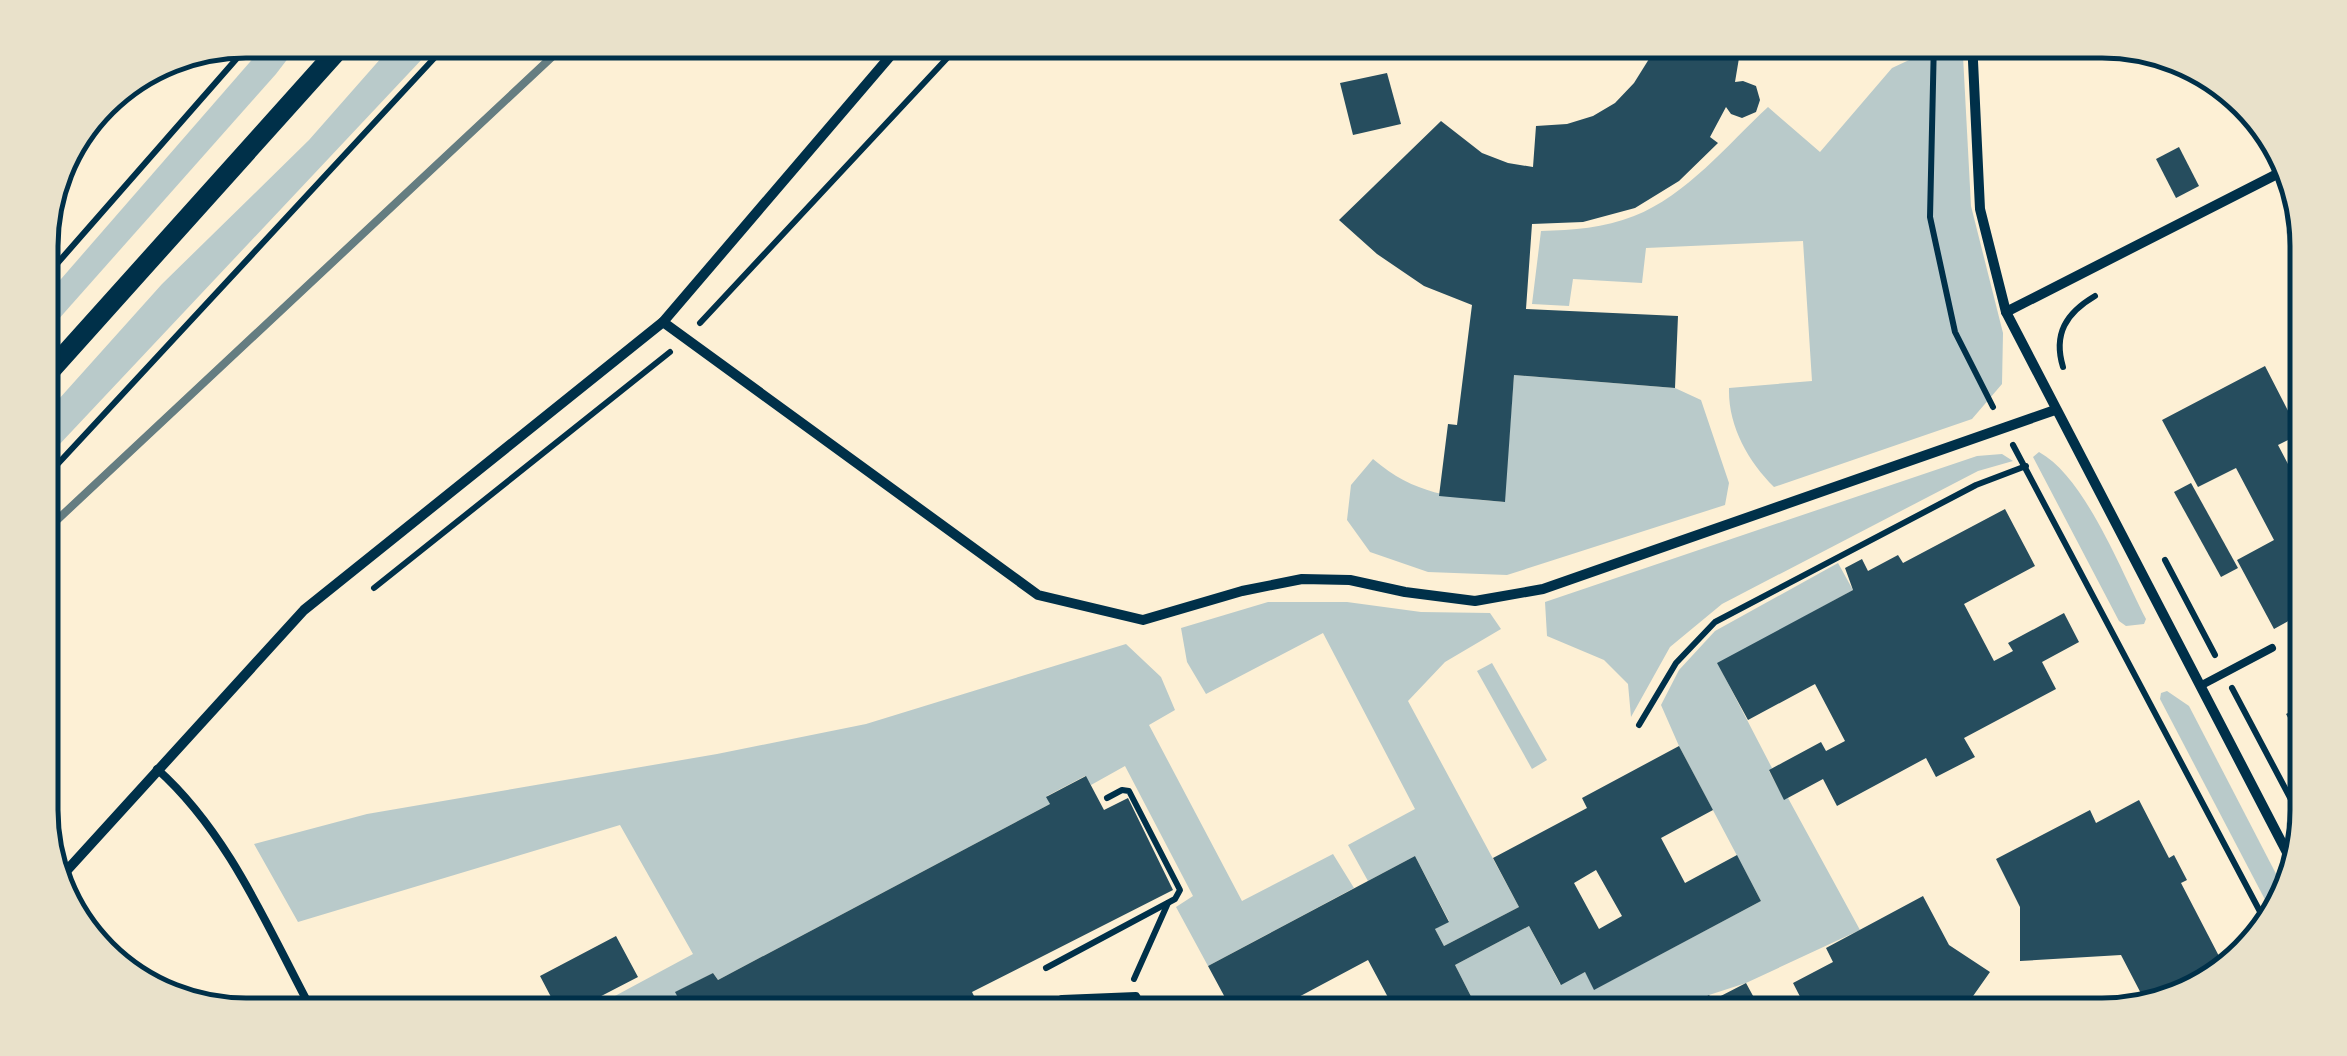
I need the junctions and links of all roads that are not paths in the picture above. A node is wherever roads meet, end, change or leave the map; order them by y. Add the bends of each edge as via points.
1 (331, 58) edge
2 (889, 58) edge
3 (1973, 58) edge
4 (2275, 175) edge
5 (2006, 312) junction
6 (663, 322) junction
7 (58, 362) edge
8 (2055, 410) junction
9 (2272, 648) dead end
10 (2200, 686) junction
11 (158, 769) junction
12 (2286, 848) edge
13 (67, 869) edge
14 (305, 998) edge
15 (1083, 998) edge
16 (1137, 998) edge

1 - 7 main road
2 - 6 street
3 - 5 street via 1980,209
4 - 5 street
5 - 8 street
6 - 8 street via 1038,595 1143,620 1302,579 1475,600 1543,590
6 - 11 street via 304,610
8 - 10 street
9 - 10 lane
10 - 12 street
11 - 13 street
11 - 14 lane via 220,842
15 - 16 lane

